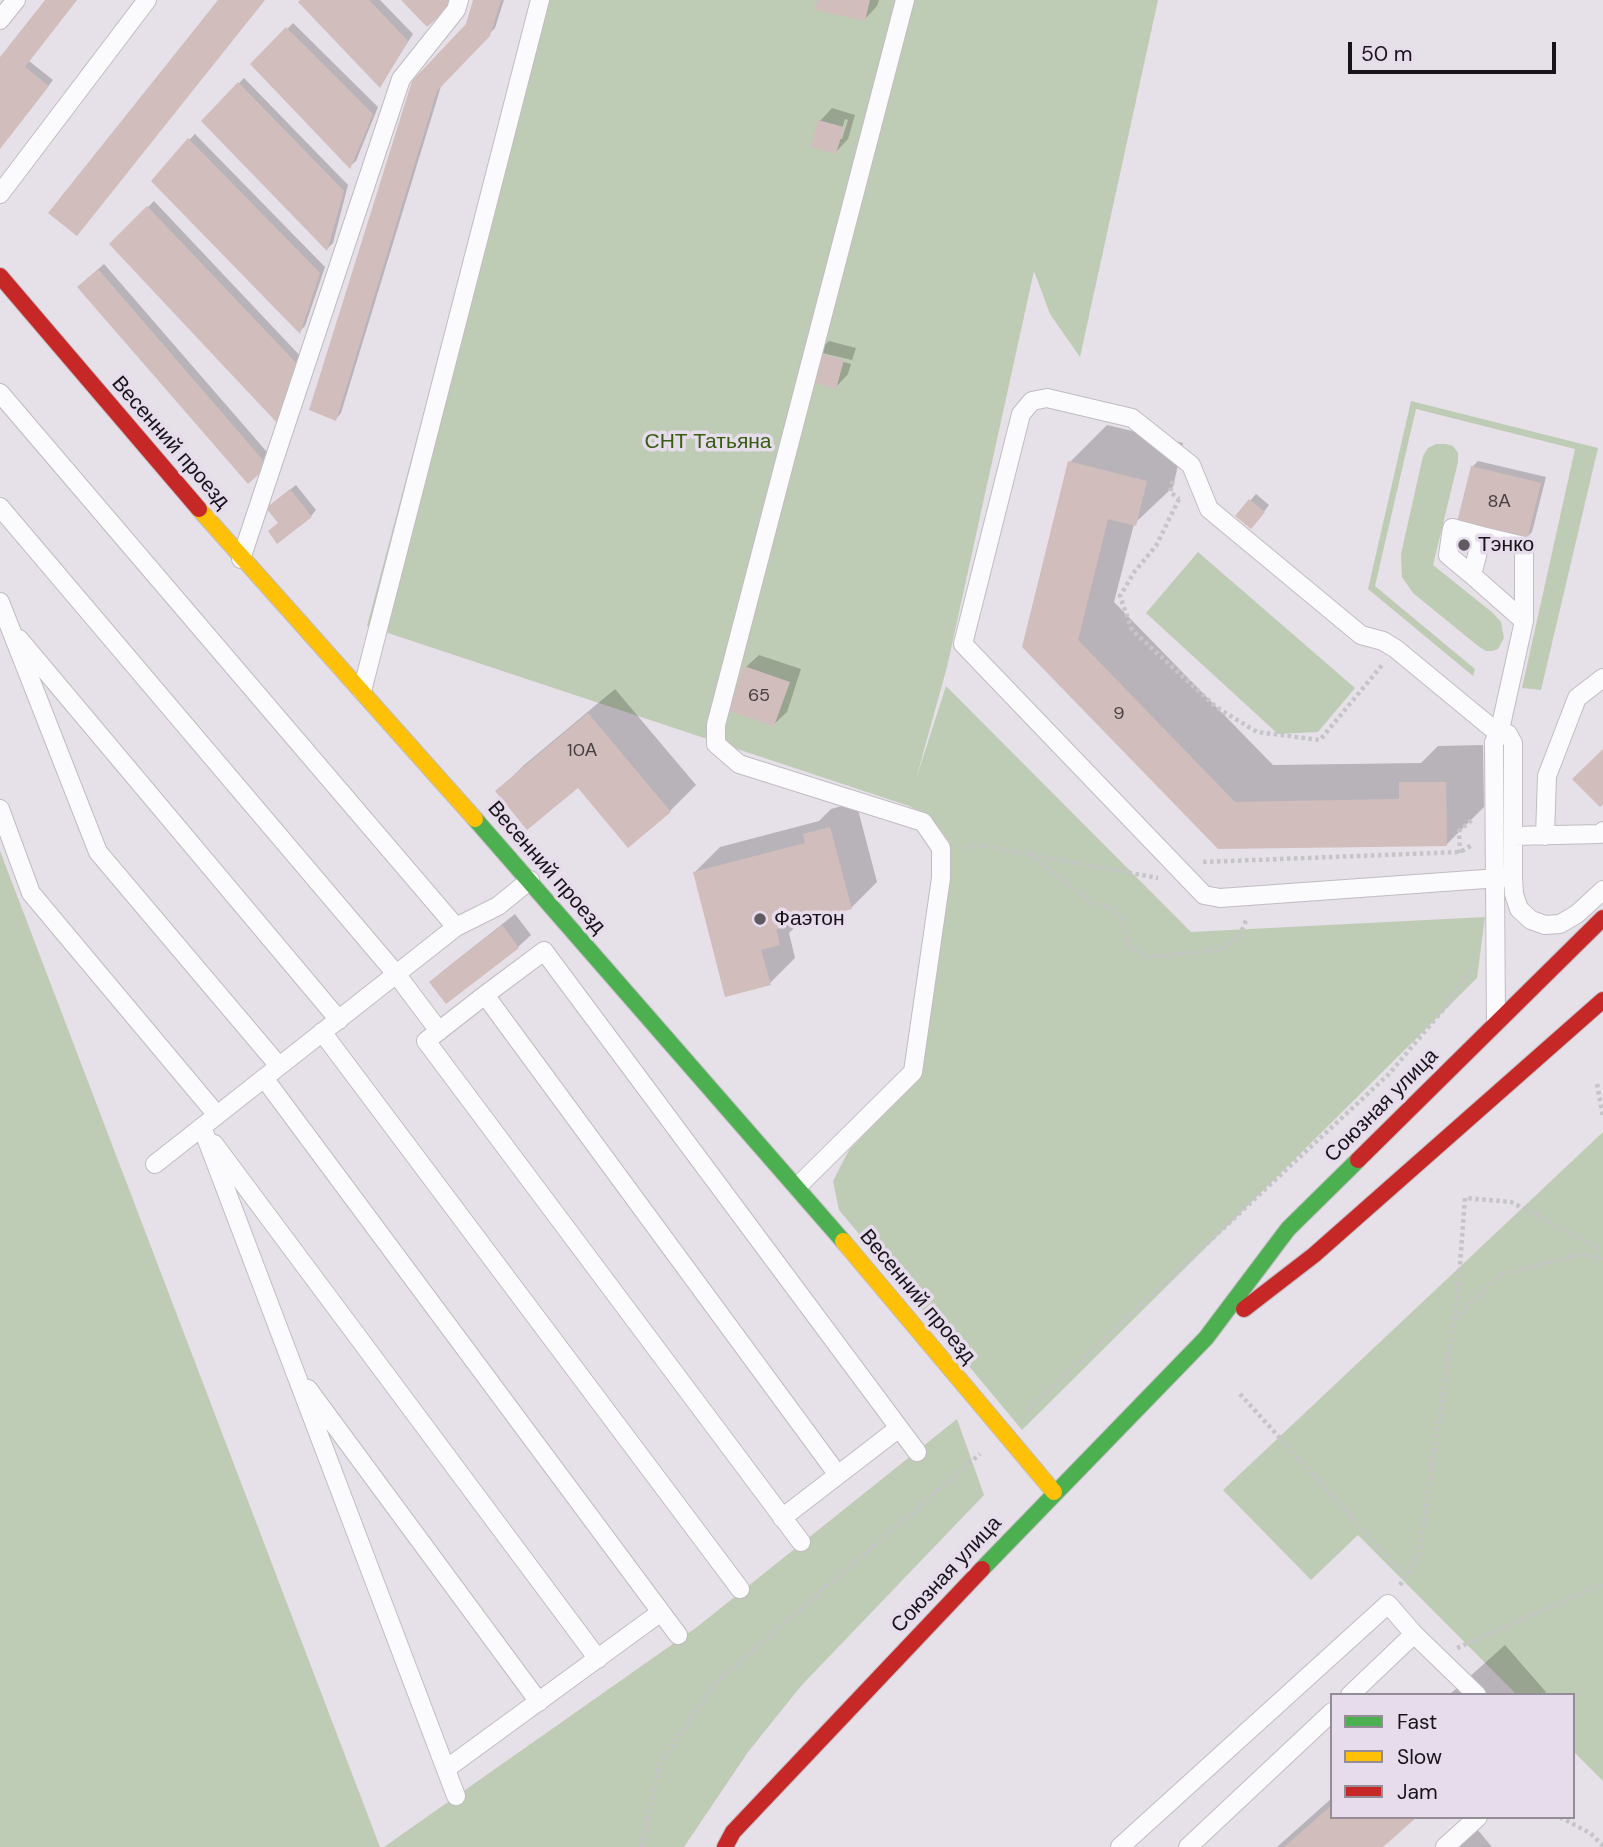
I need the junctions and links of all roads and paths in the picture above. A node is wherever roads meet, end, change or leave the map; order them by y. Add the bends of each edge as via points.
1 (147, 0) edge
2 (459, 0) edge
3 (540, 0) edge
4 (905, 0) edge
5 (0, 194) edge
6 (0, 276) edge
7 (0, 393) edge
8 (1191, 466) junction
9 (1173, 480) dead end
10 (1179, 499) junction
11 (0, 507) edge
12 (1482, 536) junction
13 (241, 559) junction
14 (1472, 576) junction
15 (0, 602) edge
16 (1524, 621) junction
17 (10, 628) junction
18 (1384, 663) dead end
19 (1603, 678) edge
20 (361, 693) junction
21 (1499, 734) junction
22 (0, 809) edge
23 (1478, 815) dead end
24 (1459, 831) dead end
25 (1603, 831) edge
26 (1513, 836) junction
27 (1545, 836) junction
28 (941, 848) junction
29 (1460, 852) dead end
30 (1030, 854) junction
31 (1195, 859) dead end
32 (1504, 878) junction
33 (530, 880) junction
34 (1192, 885) junction
35 (1603, 890) edge
36 (1257, 895) junction
37 (1603, 918) edge
38 (456, 927) junction
39 (1477, 961) dead end
40 (397, 975) junction
41 (485, 995) junction
42 (1603, 1000) edge
43 (1590, 1012) junction
44 (338, 1020) junction
45 (1496, 1023) junction
46 (1603, 1027) edge
47 (439, 1031) junction
48 (322, 1032) junction
49 (279, 1066) junction
50 (264, 1078) junction
51 (1597, 1084) dead end
52 (217, 1115) junction
53 (1603, 1117) edge
54 (202, 1127) junction
55 (155, 1164) dead end
56 (797, 1187) junction
57 (1301, 1242) junction
58 (1603, 1250) edge
59 (1603, 1259) edge
60 (1454, 1320) junction
61 (1206, 1338) junction
62 (295, 1371) junction
63 (1240, 1394) dead end
64 (899, 1428) junction
65 (1004, 1433) junction
66 (917, 1452) dead end
67 (838, 1475) junction
68 (1054, 1492) junction
69 (782, 1518) junction
70 (801, 1542) dead end
71 (1405, 1576) junction
72 (1603, 1584) edge
73 (740, 1589) dead end
74 (1388, 1604) junction
75 (661, 1612) junction
76 (678, 1634) dead end
77 (1414, 1634) junction
78 (1437, 1657) junction
79 (598, 1659) junction
80 (1352, 1693) edge
81 (1475, 1693) edge
82 (539, 1702) junction
83 (1330, 1714) edge
84 (446, 1769) junction
85 (456, 1796) dead end
86 (1476, 1819) edge
87 (1564, 1819) edge
88 (729, 1840) edge
89 (1603, 1846) edge
90 (642, 1847) edge
91 (748, 1847) edge
92 (1121, 1847) edge
93 (1188, 1847) edge
94 (1445, 1847) edge

1 - 5 lane
2 - 13 lane via 401,79
3 - 20 lane
4 - 28 lane via 716,725 716,744 738,764 922,822
6 - 13 main road, Весенний проезд
7 - 38 lane
8 - 10 path
8 - 21 lane via 1209,509 1361,635 1396,649
8 - 34 lane via 1132,418 1047,398 1032,401 1021,414 962,644
9 - 10 path via 1170,492
10 - 18 path via 1156,546 1121,596 1132,630 1216,707 1257,732 1320,740
11 - 40 lane
12 - 14 lane
12 - 14 lane via 1452,528 1448,555
12 - 16 lane via 1524,546
13 - 20 main road, Весенний проезд
14 - 16 lane
15 - 17 lane
16 - 21 lane
17 - 44 lane
17 - 49 lane via 98,852
19 - 27 lane via 1577,698 1547,775
20 - 33 main road, Весенний проезд
21 - 26 lane via 1508,734 1513,743
21 - 32 lane via 1494,742
22 - 52 lane via 31,893
23 - 24 path
25 - 27 lane
26 - 27 lane
26 - 32 lane
28 - 30 path via 984,846
28 - 56 lane via 941,878 913,1072
29 - 31 path via 1206,863
30 - 34 path
30 - 36 path via 1093,903 1112,908 1124,925 1130,947 1148,957 1220,950 1240,935
32 - 35 lane via 1519,909 1545,925 1560,924 1577,914
32 - 36 lane
32 - 45 lane
33 - 38 lane via 498,906
33 - 56 main road, Весенний проезд
34 - 36 lane via 1204,895 1220,898
37 - 45 main road, Союзная улица
38 - 40 lane
39 - 65 path via 1448,1004 1389,1074
40 - 44 lane
40 - 47 lane
41 - 47 lane
41 - 64 lane via 544,951
41 - 67 lane
42 - 43 main road, Союзная улица
43 - 46 main road
43 - 57 main road, Союзная улица
44 - 48 lane
45 - 57 main road, Союзная улица
47 - 69 lane via 426,1041
48 - 49 lane
48 - 73 lane
49 - 50 lane
50 - 52 lane
50 - 75 lane
51 - 53 path
52 - 54 lane
54 - 55 lane
54 - 62 lane
54 - 79 lane
56 - 65 main road, Весенний проезд
57 - 61 main road, Союзная улица
57 - 61 main road, Союзная улица
58 - 60 path via 1511,1202 1465,1198
59 - 60 path via 1581,1254 1500,1275
60 - 71 path via 1419,1555
61 - 68 main road, Союзная улица
62 - 82 lane
62 - 84 lane
63 - 71 path
64 - 66 lane
64 - 67 lane
65 - 68 main road, Весенний проезд
65 - 90 path via 717,1681 660,1763
67 - 69 lane
68 - 88 main road, Союзная улица
69 - 70 lane
71 - 74 path
72 - 78 path
74 - 77 lane
74 - 92 lane
75 - 76 lane
75 - 79 lane
77 - 78 lane
77 - 80 lane
78 - 81 lane
79 - 82 lane
82 - 84 lane
83 - 93 lane
84 - 85 lane
86 - 94 lane
87 - 89 path
88 - 91 lane

